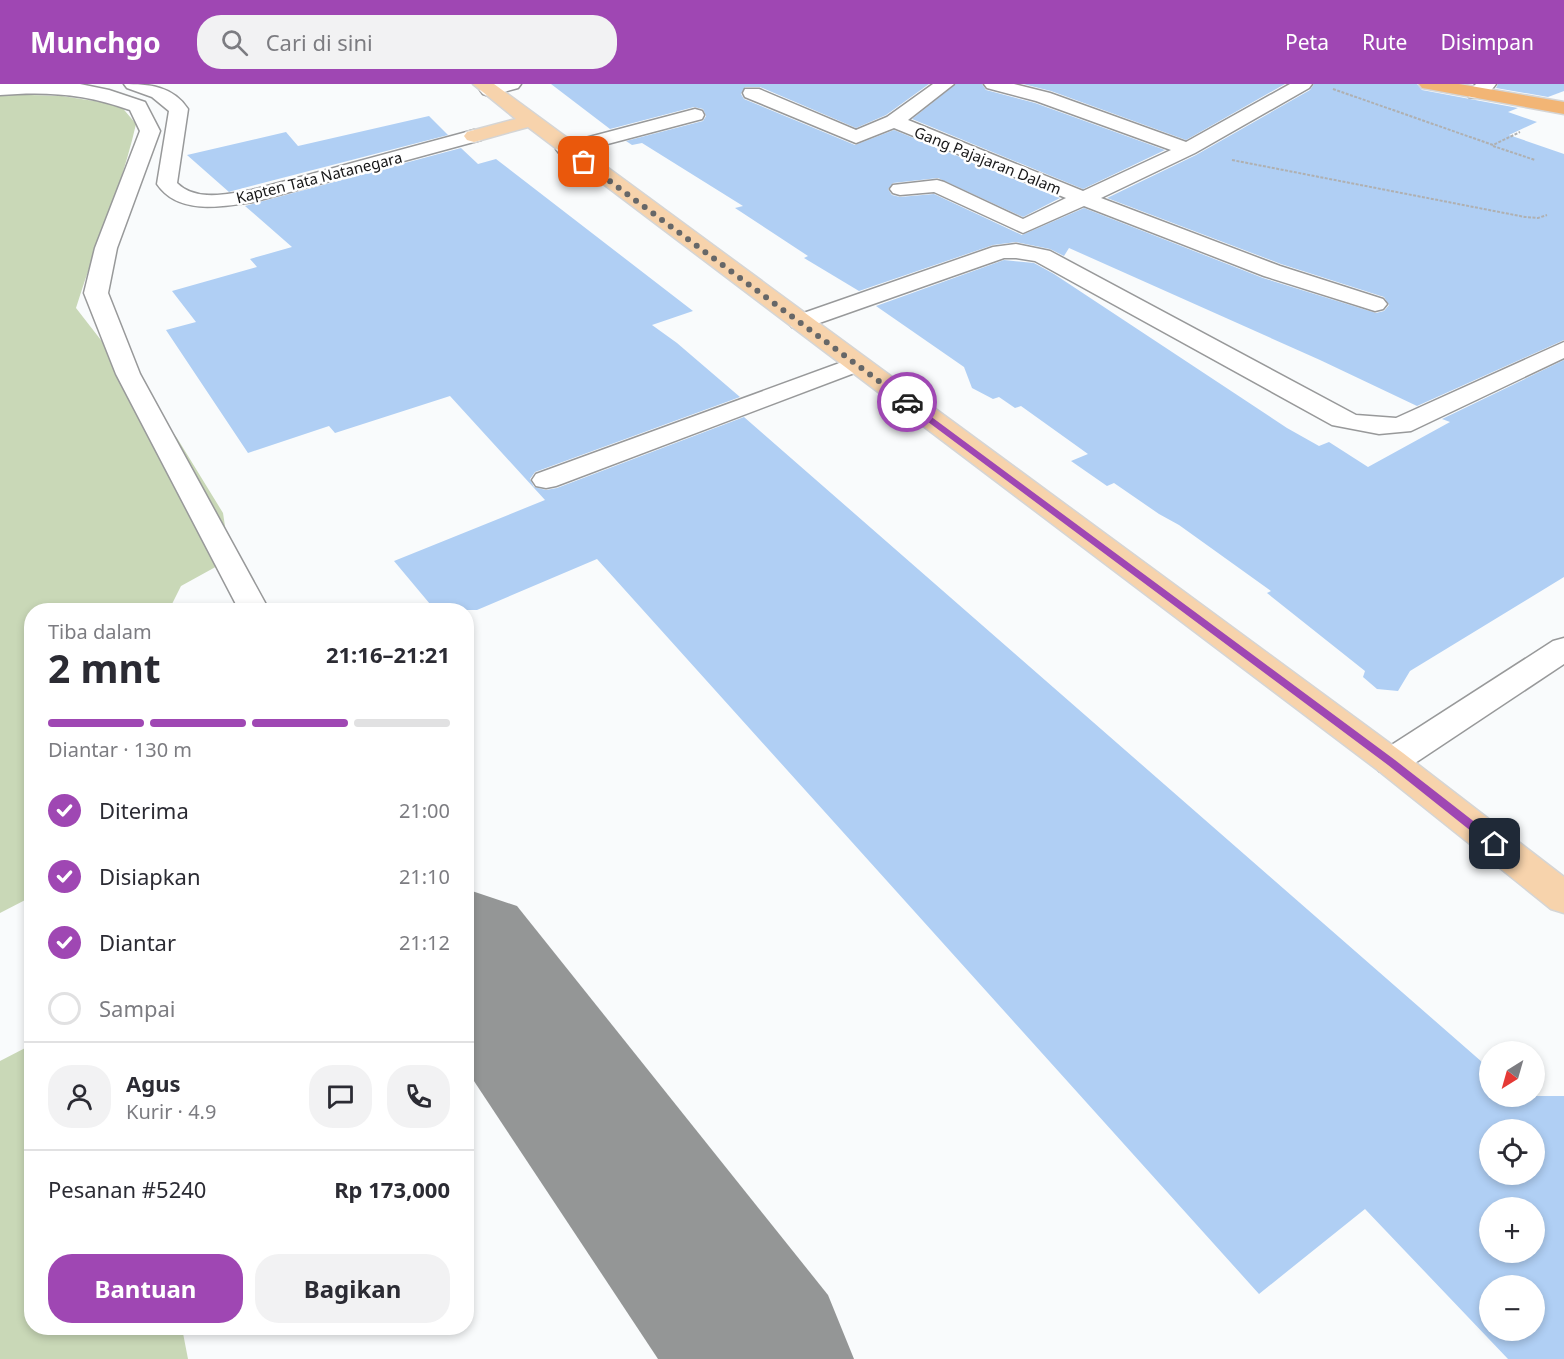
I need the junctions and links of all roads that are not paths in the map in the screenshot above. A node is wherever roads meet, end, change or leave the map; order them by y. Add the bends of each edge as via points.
1 (133, 84) edge
2 (512, 84) edge
3 (773, 84) edge
4 (945, 84) edge
5 (993, 84) edge
6 (1303, 84) edge
7 (1428, 84) edge
8 (486, 87) edge
9 (1482, 88) edge
10 (0, 89) edge
11 (752, 93) junction
12 (732, 102) dead end
13 (1564, 108) edge
14 (695, 115) dead end
15 (529, 121) junction
16 (894, 121) junction
17 (474, 136) joint
18 (566, 149) junction
19 (1188, 150) junction
20 (900, 189) dead end
21 (1083, 198) junction
22 (1375, 304) dead end
23 (800, 322) junction
24 (1564, 350) edge
25 (856, 364) junction
26 (546, 480) dead end
27 (250, 603) edge
28 (1564, 649) edge
29 (1391, 762) junction
30 (1564, 898) edge

1 - 17 street, Kapten Tata Natanegara via 159,93 179,109 167,184 184,197 201,200 253,196
2 - 8 street
3 - 11 street
4 - 16 street, Gang Pajajaran Dalam
5 - 19 street via 1043,97
6 - 19 street
7 - 9 highway
8 - 15 main road
9 - 13 highway
10 - 27 street via 63,84 106,93 138,106 150,131 106,248 96,293 128,374
11 - 12 street
11 - 16 street, Gang Pajajaran Dalam via 856,137
14 - 18 street
15 - 17 main road, Kapten Tata Natanegara
15 - 18 main road
16 - 21 street, Gang Pajajaran Dalam
18 - 23 main road
19 - 21 street
20 - 21 street via 937,186 1023,227
21 - 22 street, Gang Pajajaran Dalam via 1272,271
23 - 24 street via 1000,252 1028,252 1042,256 1341,419 1390,427 1402,425
23 - 25 main road
25 - 26 street
25 - 29 main road
28 - 29 street
29 - 30 main road

